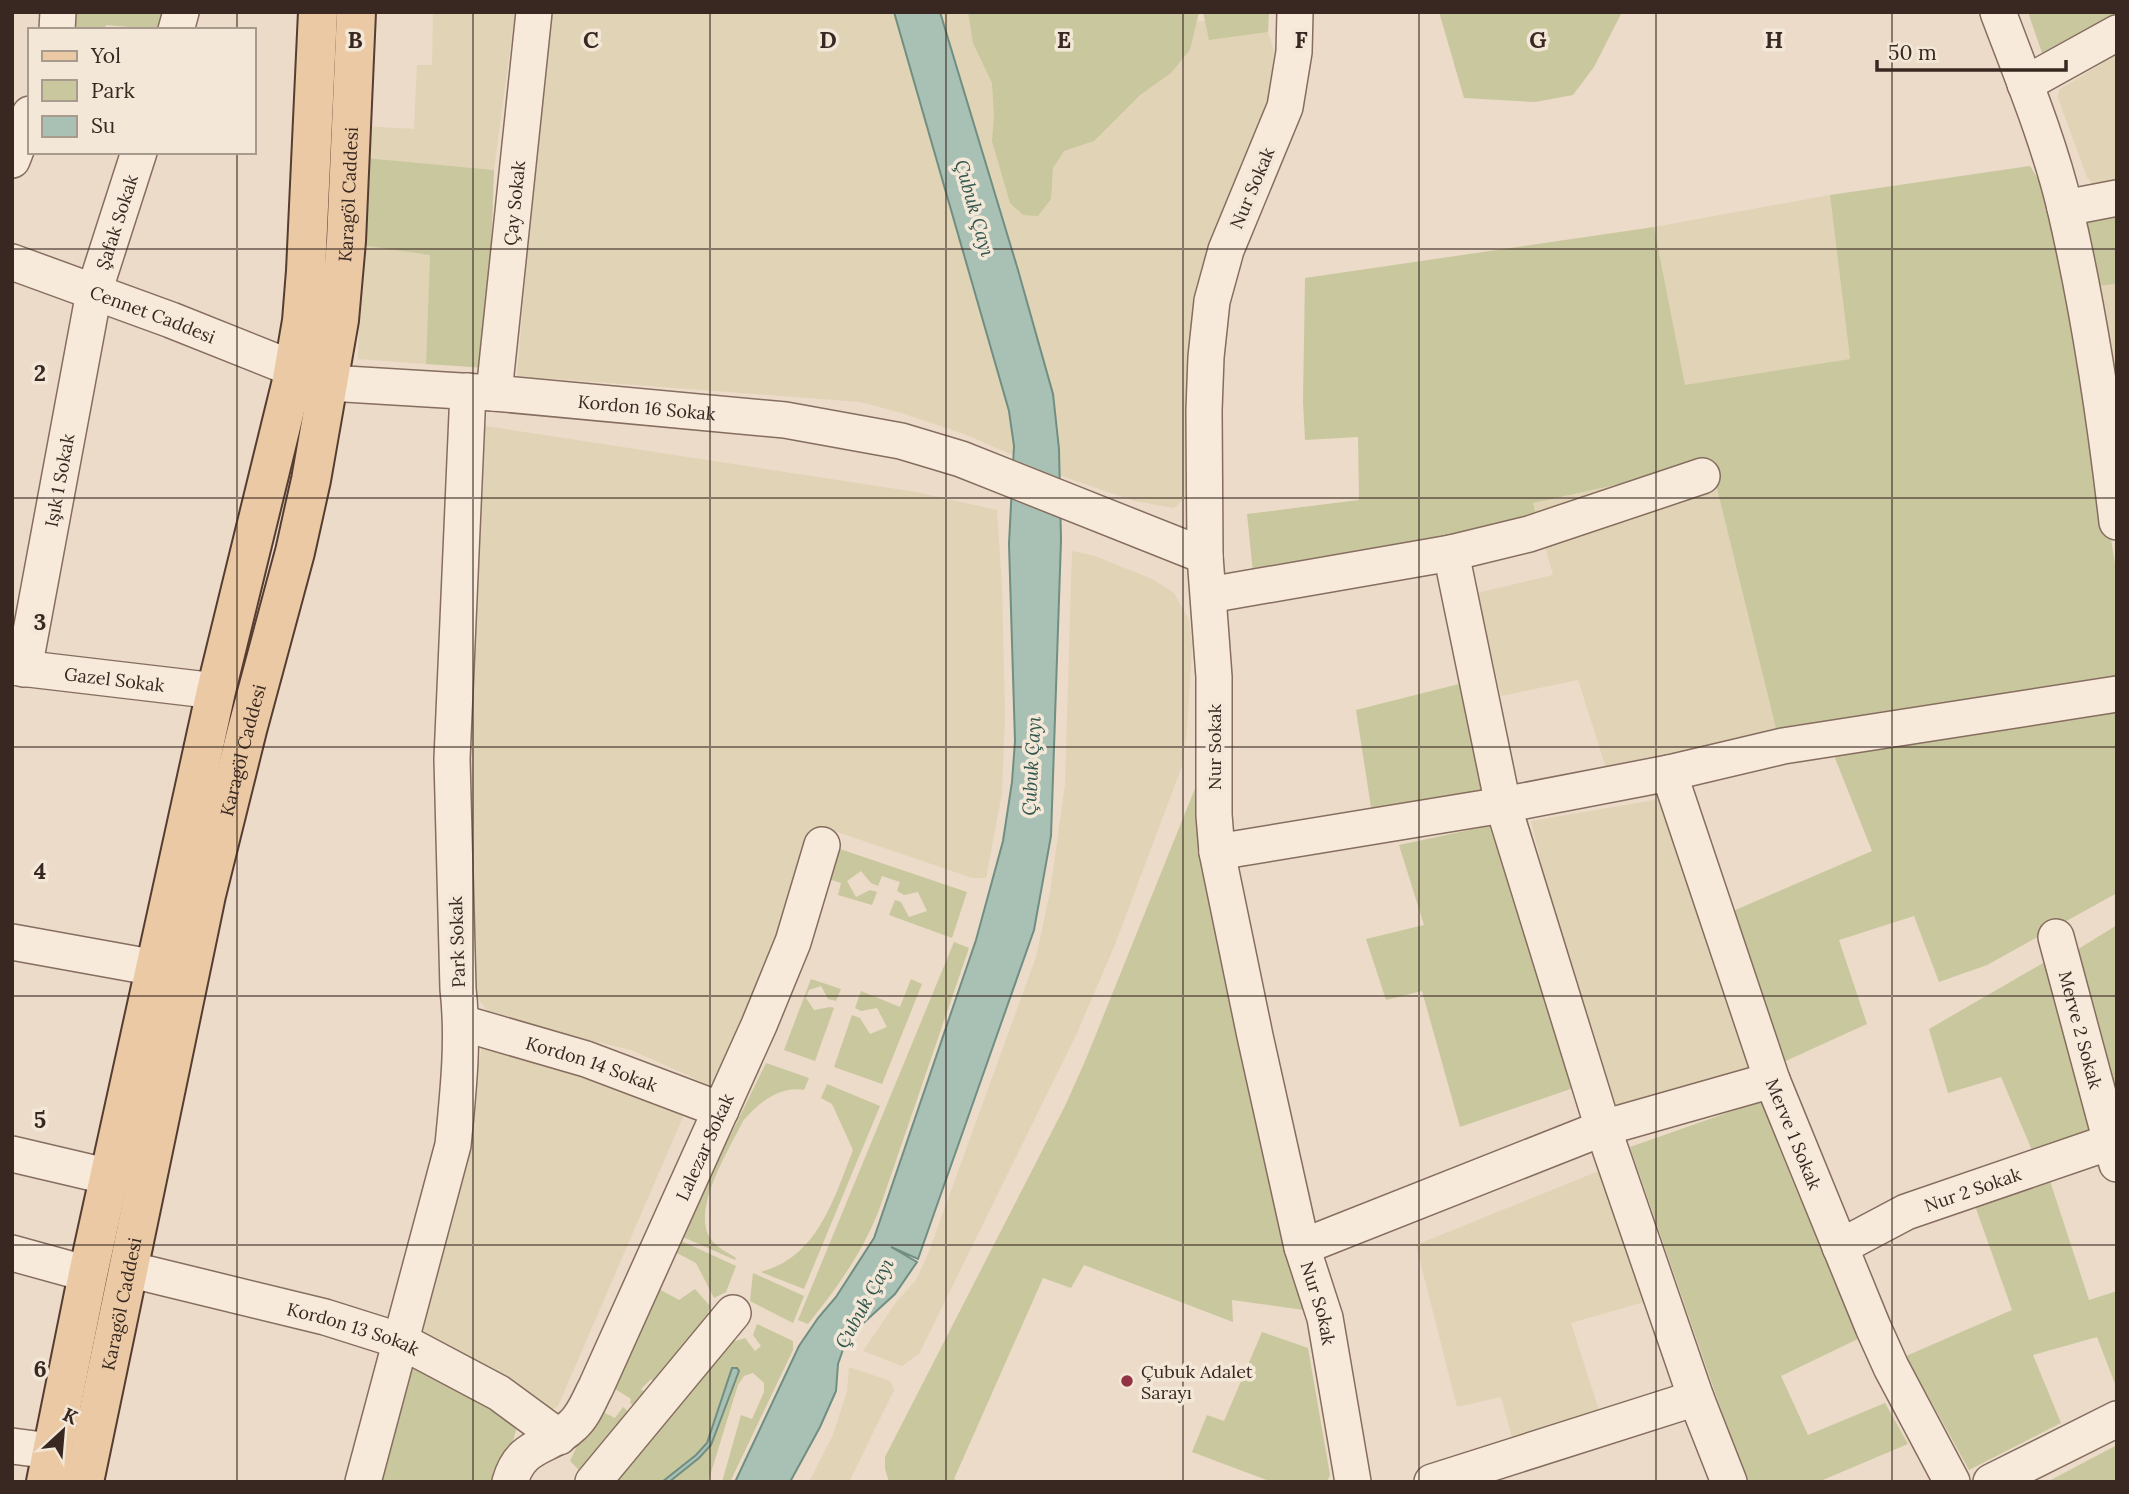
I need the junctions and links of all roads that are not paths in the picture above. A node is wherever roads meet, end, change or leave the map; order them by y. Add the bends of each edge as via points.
1 (318, 12) edge
2 (356, 12) edge
3 (534, 12) edge
4 (1295, 12) edge
5 (1997, 12) edge
6 (2117, 33) edge
7 (2025, 84) junction
8 (28, 119) edge
9 (138, 154) edge
10 (12, 160) edge
11 (2117, 198) edge
12 (2065, 208) junction
13 (12, 262) edge
14 (94, 292) junction
15 (293, 369) junction
16 (329, 383) junction
17 (481, 392) junction
18 (1702, 476) dead end
19 (2117, 522) edge
20 (1451, 554) junction
21 (1205, 556) junction
22 (1209, 595) junction
23 (18, 668) edge
24 (216, 691) junction
25 (2117, 694) edge
26 (1669, 773) junction
27 (1503, 805) junction
28 (822, 845) dead end
29 (1217, 852) junction
30 (2056, 937) dead end
31 (12, 942) edge
32 (156, 968) junction
33 (462, 1023) junction
34 (1772, 1080) junction
35 (721, 1110) junction
36 (1603, 1128) junction
37 (2114, 1153) edge
38 (12, 1154) edge
39 (110, 1177) junction
40 (1302, 1247) junction
41 (1840, 1247) junction
42 (12, 1253) edge
43 (128, 1269) junction
44 (88, 1274) junction
45 (733, 1313) dead end
46 (401, 1341) junction
47 (1696, 1398) junction
48 (2117, 1419) edge
49 (559, 1437) junction
50 (12, 1446) edge
51 (48, 1466) edge
52 (84, 1482) edge
53 (363, 1482) edge
54 (510, 1482) edge
55 (593, 1482) edge
56 (1353, 1482) edge
57 (1432, 1482) edge
58 (1729, 1482) edge
59 (1952, 1482) edge
60 (1991, 1482) edge

1 - 15 main road via 309,237
2 - 16 main road, Karagöl Caddesi via 346,241
3 - 17 street, Çay Sokak
4 - 21 street, Nur Sokak via 1285,107 1226,250 1212,301 1204,410
5 - 7 street
6 - 7 street
7 - 12 street
8 - 10 street
9 - 14 street, Şafak Sokak
11 - 12 street
12 - 19 street via 2108,445
13 - 14 street, Cennet Caddesi
14 - 15 street, Cennet Caddesi
14 - 23 street, Işık 1 Sokak
15 - 16 street, Cennet Caddesi
15 - 24 main road
16 - 17 street, Kordon 16 Sokak
16 - 43 main road, Karagöl Caddesi via 295,552 206,895
17 - 21 street, Kordon 16 Sokak via 785,420 901,441 961,458
17 - 33 street, Park Sokak via 452,759
18 - 20 street via 1529,534
20 - 22 street
20 - 27 street
21 - 22 street, Nur Sokak
22 - 29 street, Nur Sokak
23 - 24 street, Gazel Sokak
24 - 32 main road
25 - 26 street via 1783,746
26 - 27 street
26 - 34 street, Merve 1 Sokak
27 - 29 street
27 - 36 street
28 - 35 street, Lalezar Sokak via 793,942
29 - 40 street, Nur Sokak
30 - 37 street, Merve 2 Sokak
31 - 32 street
32 - 39 main road
33 - 35 street, Kordon 14 Sokak via 586,1059
33 - 46 street, Park Sokak via 453,1145
34 - 36 street
34 - 41 street, Merve 1 Sokak
35 - 49 street, Lalezar Sokak via 596,1387 581,1416
36 - 40 street
36 - 47 street
37 - 41 street, Nur 2 Sokak via 1906,1212
38 - 39 street
39 - 44 main road
40 - 56 street, Nur Sokak via 1325,1318
41 - 59 street, Merve 1 Sokak via 1891,1367
42 - 44 street
43 - 46 street, Kordon 13 Sokak via 326,1317
43 - 52 main road, Karagöl Caddesi
44 - 51 main road
45 - 55 street
46 - 49 street, Kordon 13 Sokak via 499,1393
46 - 53 street, Park Sokak
47 - 57 street
47 - 58 street
48 - 60 street
49 - 54 street, Lalezar Sokak via 530,1450
50 - 51 street

